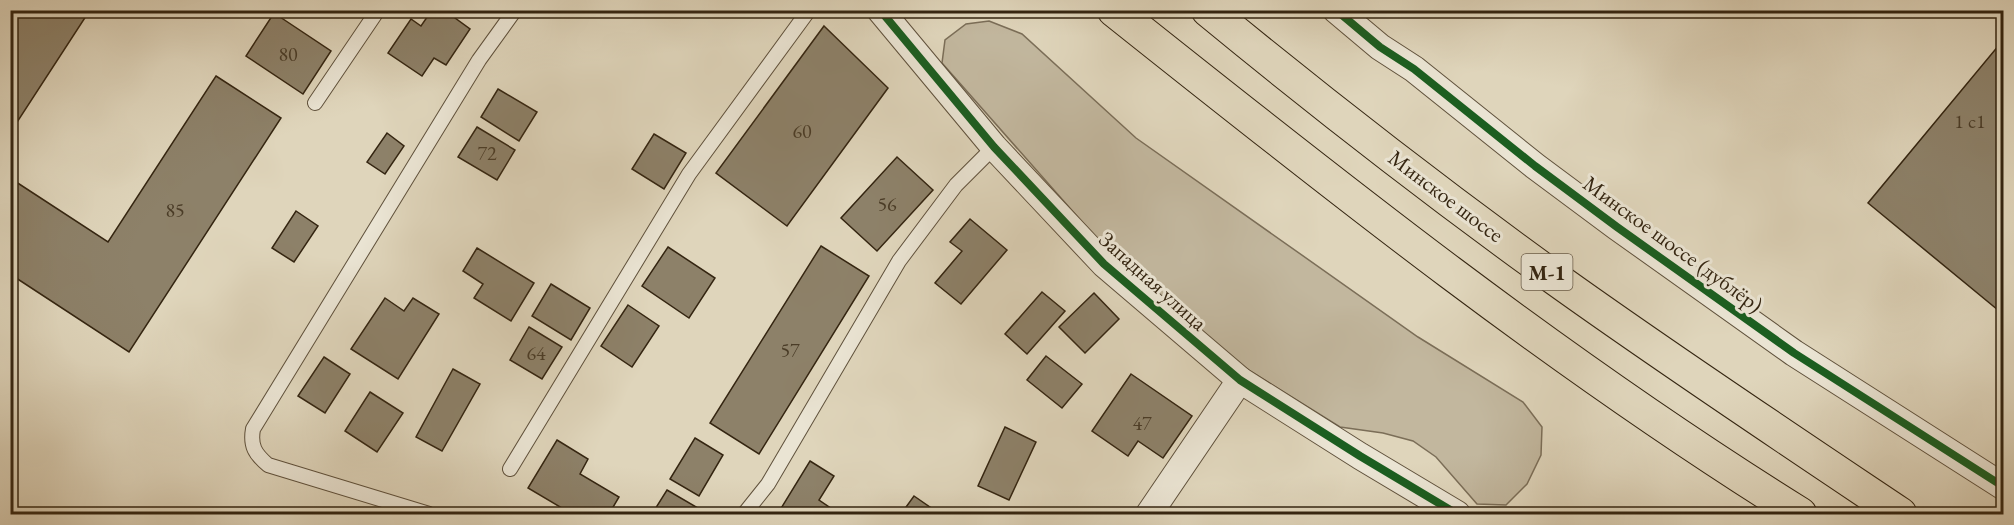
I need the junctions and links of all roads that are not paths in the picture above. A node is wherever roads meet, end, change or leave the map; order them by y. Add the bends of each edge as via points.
1 (378, 10) edge
2 (514, 10) edge
3 (808, 10) edge
4 (880, 10) edge
5 (1114, 10) edge
6 (1208, 10) edge
7 (1336, 10) edge
8 (1361, 10) edge
9 (1414, 69) junction
10 (315, 103) dead end
11 (994, 147) junction
12 (1240, 380) junction
13 (510, 469) dead end
14 (2004, 488) edge
15 (1774, 504) edge
16 (429, 514) edge
17 (744, 514) edge
18 (1149, 514) edge
19 (1457, 514) edge
20 (1800, 514) edge
21 (1900, 514) edge

1 - 10 lane
2 - 16 lane via 479,60 253,429 251,441 256,455 268,465
3 - 13 lane via 689,174
4 - 11 street, Западная улица
5 - 15 highway, М-1 via 1532,334
6 - 21 highway, Минское шоссе / М-1 via 1316,98 1556,279
7 - 9 street, Минское шоссе (дублёр)
8 - 9 street
9 - 14 street, Минское шоссе (дублёр) via 1535,166 1718,299
11 - 12 street, Западная улица via 1104,264
11 - 17 lane via 956,185 899,261 768,484
12 - 18 street
12 - 19 street, Западная улица
15 - 20 highway, М-1

